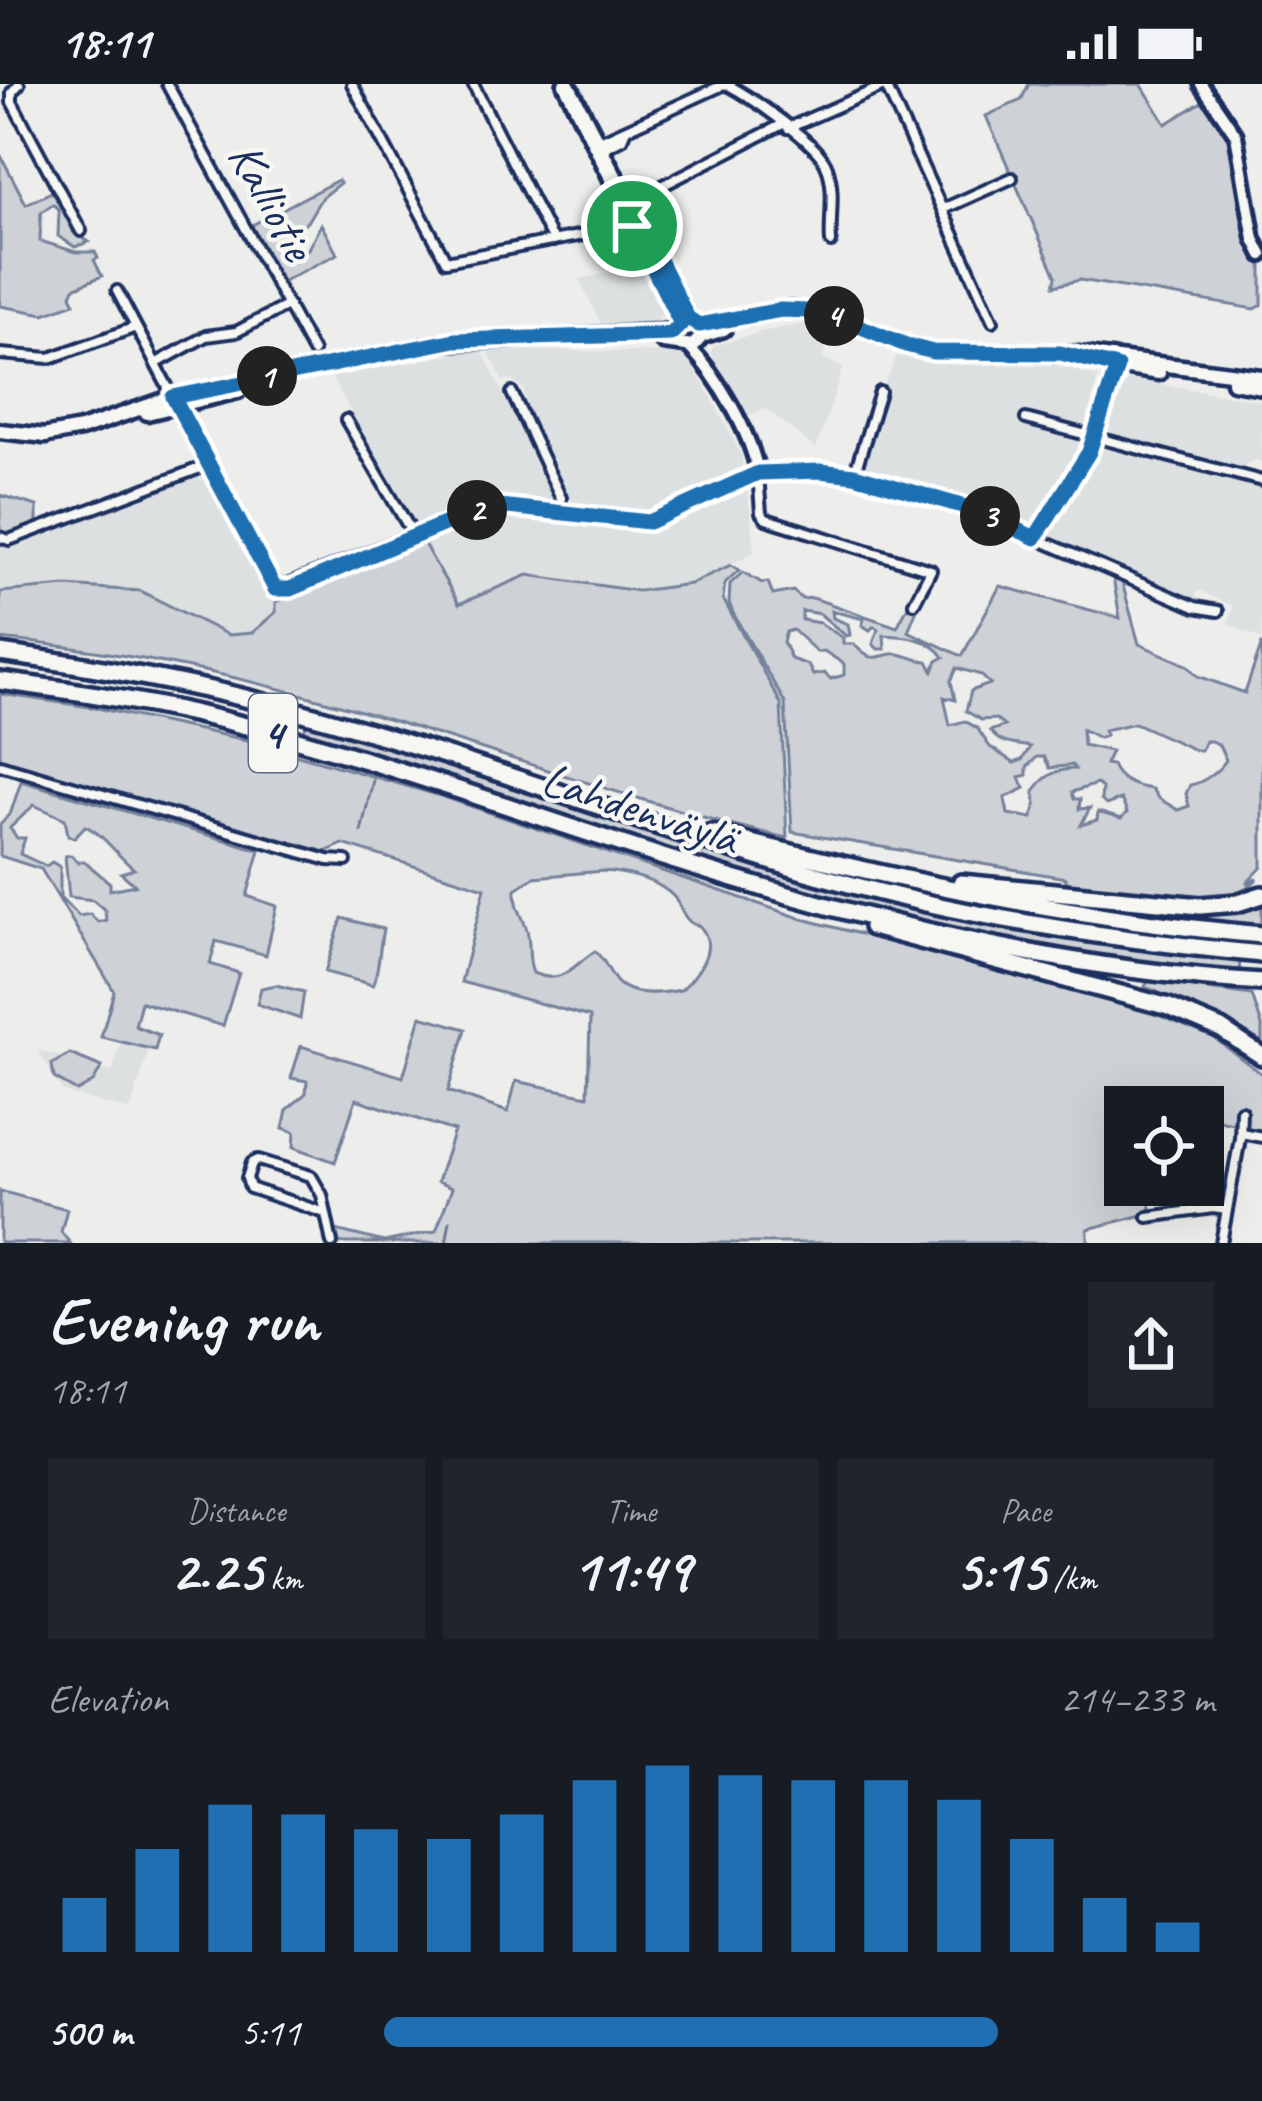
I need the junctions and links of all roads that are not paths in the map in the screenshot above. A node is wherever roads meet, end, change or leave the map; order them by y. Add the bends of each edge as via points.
1 (19, 84) edge
2 (166, 84) edge
3 (352, 84) edge
4 (472, 84) edge
5 (566, 84) edge
6 (725, 84) edge
7 (886, 84) edge
8 (1201, 84) edge
9 (786, 126) junction
10 (599, 146) junction
11 (1012, 178) dead end
12 (656, 189) dead end
13 (943, 209) junction
14 (637, 225) junction
15 (81, 232) dead end
16 (554, 241) junction
17 (831, 242) dead end
18 (1262, 255) edge
19 (117, 291) dead end
20 (288, 305) junction
21 (993, 321) dead end
22 (136, 327) junction
23 (690, 334) junction
24 (313, 352) dead end
25 (0, 354) edge
26 (157, 363) junction
27 (1118, 363) junction
28 (1262, 377) edge
29 (1262, 387) edge
30 (880, 392) dead end
31 (512, 393) dead end
32 (174, 401) junction
33 (1025, 419) dead end
34 (346, 420) dead end
35 (0, 431) edge
36 (1096, 438) junction
37 (208, 465) junction
38 (758, 473) junction
39 (854, 475) junction
40 (1262, 481) edge
41 (561, 512) junction
42 (415, 536) junction
43 (0, 537) edge
44 (1035, 538) junction
45 (914, 603) dead end
46 (1218, 611) dead end
47 (0, 653) edge
48 (0, 681) edge
49 (0, 765) edge
50 (617, 812) junction
51 (346, 861) dead end
52 (833, 864) junction
53 (751, 885) junction
54 (1262, 895) edge
55 (1255, 935) edge
56 (1262, 954) edge
57 (1262, 982) edge
58 (1262, 1058) edge
59 (1241, 1112) dead end
60 (1241, 1133) junction
61 (1262, 1137) edge
62 (1227, 1210) junction
63 (325, 1213) junction
64 (1148, 1217) dead end
65 (332, 1243) edge
66 (1222, 1243) edge

1 - 15 street via 12,102
2 - 20 street, Kalliotie
3 - 16 street via 440,262
4 - 16 street
5 - 10 street
6 - 9 street
6 - 10 street
7 - 9 street
7 - 13 street
8 - 18 street via 1236,135
9 - 12 street
9 - 17 street via 827,166
10 - 14 street
11 - 13 street
13 - 21 street
14 - 16 street
14 - 23 street
19 - 22 street
20 - 24 street, Kalliotie
20 - 26 street
22 - 25 street via 52,358
22 - 26 street
23 - 27 main road via 798,311 933,352 1060,353
23 - 32 main road via 455,340
23 - 38 street
26 - 32 street
27 - 28 main road
27 - 29 main road
27 - 36 street
30 - 39 street
31 - 41 street
32 - 35 main road via 98,431
32 - 37 street
33 - 36 street
34 - 42 street
36 - 40 street
36 - 44 street
37 - 42 street via 275,589
37 - 43 street
38 - 39 street
38 - 41 street via 658,520
38 - 45 street via 764,517 931,570
39 - 44 street via 976,510
41 - 42 street via 489,505
44 - 46 street
47 - 50 highway, Lahdenväylä / 4 via 278,706
48 - 53 highway, Lahdenväylä / 4 via 195,714 344,752
49 - 51 street
50 - 52 highway
50 - 56 highway, Lahdenväylä / 4 via 828,879 981,914
52 - 54 highway via 1200,906
52 - 55 highway via 1065,912
53 - 57 highway, Lahdenväylä / 4 via 979,942
53 - 58 highway via 814,910 1168,1007
59 - 60 street
60 - 61 street
60 - 62 street
62 - 64 street
62 - 66 street
63 - 63 street via 308,1174 252,1162 255,1192
63 - 65 street

